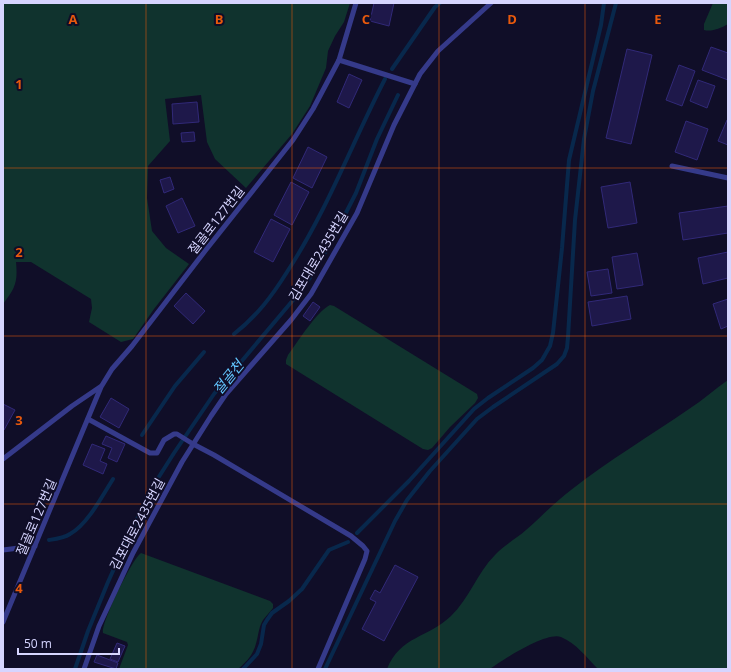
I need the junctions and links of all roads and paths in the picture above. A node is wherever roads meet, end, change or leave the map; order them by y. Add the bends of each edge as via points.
1 (356, 3) edge
2 (491, 3) edge
3 (339, 60) junction
4 (415, 84) junction
5 (672, 166) dead end
6 (728, 178) edge
7 (101, 387) junction
8 (88, 420) junction
9 (192, 443) junction
10 (3, 459) edge
11 (35, 546) junction
12 (3, 550) edge
13 (3, 622) edge
14 (84, 669) edge
15 (318, 669) edge

1 - 3 lane, 절골로127번길
2 - 4 lane, 김포대로2435번길 via 438,51
3 - 4 lane
3 - 7 lane, 절골로127번길 via 293,140 112,369
4 - 9 lane, 김포대로2435번길 via 394,125 357,212 311,294 226,394
5 - 6 lane
7 - 8 lane, 절골로127번길
7 - 10 lane, 절골로127번길
8 - 9 lane via 150,453 157,453 164,440 171,435 177,434
8 - 11 lane, 절골로127번길
9 - 14 lane, 김포대로2435번길 via 133,553 99,626
9 - 15 lane via 351,536 367,551
11 - 12 lane
11 - 13 lane, 절골로127번길

